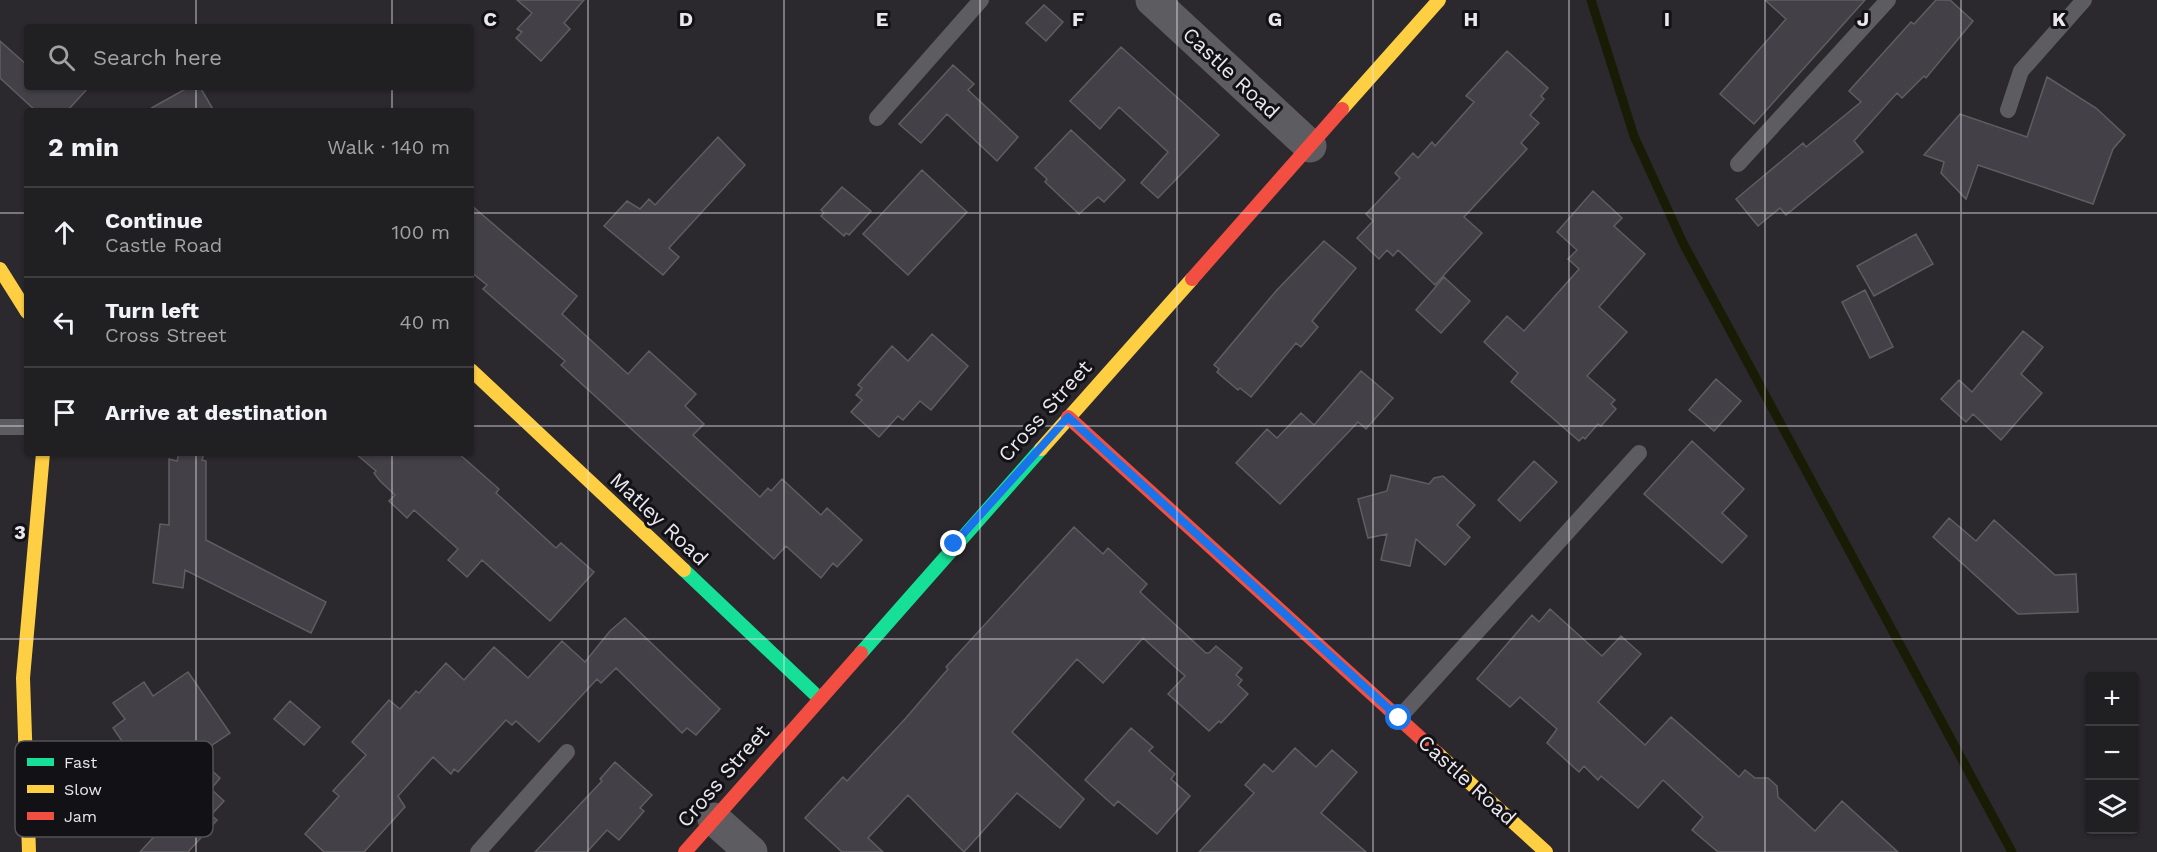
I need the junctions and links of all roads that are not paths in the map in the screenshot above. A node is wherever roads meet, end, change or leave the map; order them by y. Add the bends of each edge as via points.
1 (981, 0) edge
2 (1152, 0) edge
3 (1439, 0) edge
4 (1888, 0) edge
5 (2084, 0) edge
6 (2008, 110) dead end
7 (877, 118) dead end
8 (1310, 146) junction
9 (1738, 164) dead end
10 (0, 268) edge
11 (24, 307) edge
12 (474, 373) edge
13 (1068, 417) junction
14 (0, 427) edge
15 (24, 427) edge
16 (1639, 453) dead end
17 (43, 456) edge
18 (819, 698) junction
19 (1399, 718) junction
20 (25, 741) edge
21 (567, 753) dead end
22 (714, 819) junction
23 (28, 837) edge
24 (29, 852) edge
25 (477, 852) edge
26 (685, 852) edge
27 (751, 852) edge
28 (1546, 852) edge

1 - 7 lane
2 - 8 street, Castle Road
3 - 8 street, Cross Street
4 - 9 lane
5 - 6 lane via 2021,71
8 - 13 street, Cross Street
10 - 11 street
12 - 18 street, Matley Road
13 - 18 street, Cross Street
13 - 19 street, Castle Road
14 - 15 lane
16 - 19 lane
17 - 20 street via 22,678
18 - 22 street, Cross Street
19 - 28 street, Castle Road
21 - 25 lane
22 - 26 street, Cross Street
22 - 27 street
23 - 24 street

